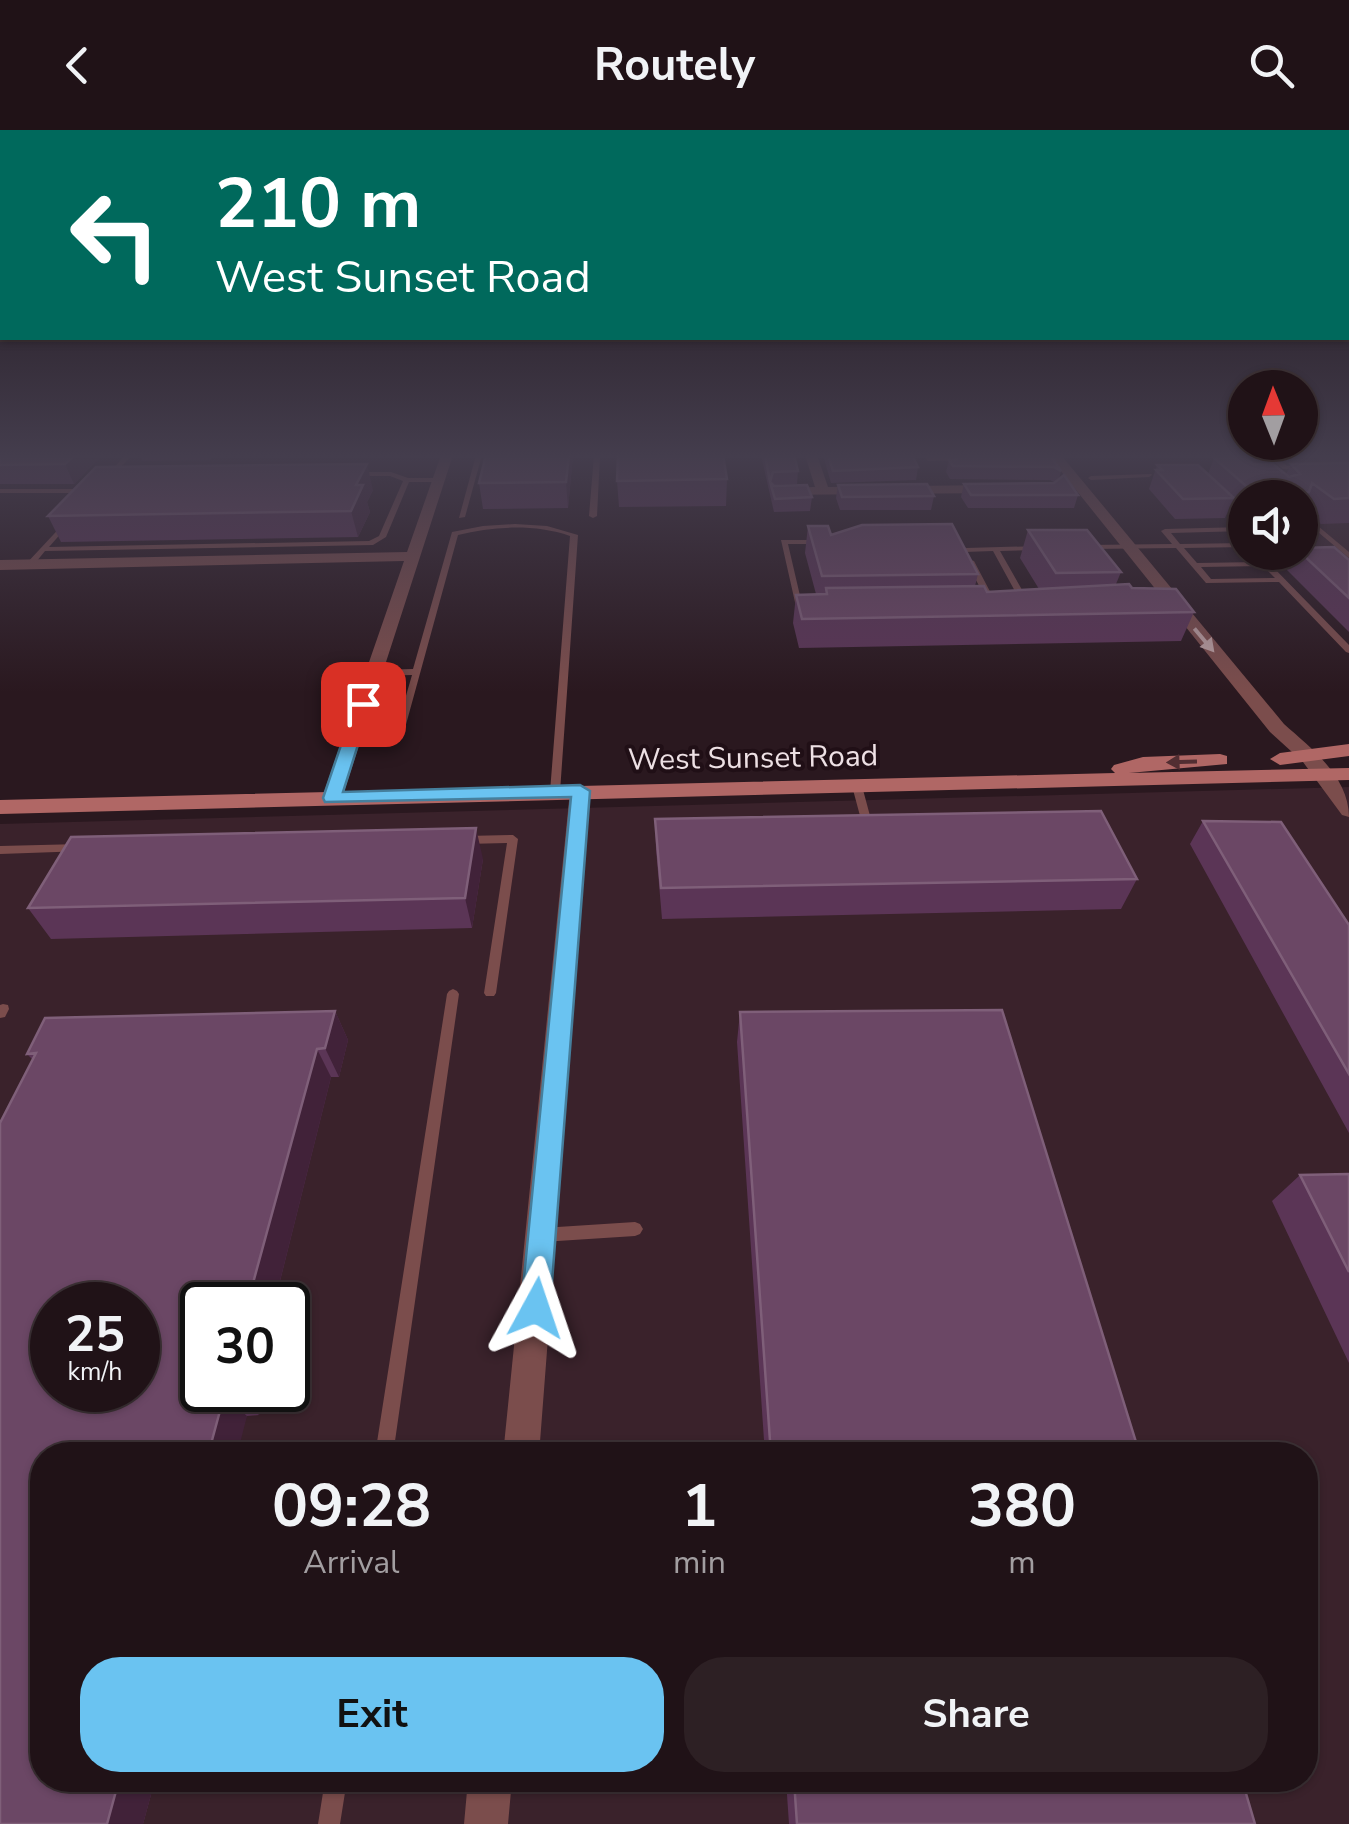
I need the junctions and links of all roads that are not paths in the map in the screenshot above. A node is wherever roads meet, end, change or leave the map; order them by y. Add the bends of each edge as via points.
1 (57, 534) edge
2 (383, 534) edge
3 (420, 534) edge
4 (455, 534) edge
5 (572, 534) edge
6 (1118, 534) edge
7 (1138, 534) edge
8 (1168, 534) edge
9 (1324, 534) edge
10 (931, 540) edge
11 (839, 542) edge
12 (1228, 545) edge
13 (1337, 545) junction
14 (1349, 545) edge
15 (218, 546) junction
16 (1148, 546) junction
17 (1178, 546) junction
18 (1092, 547) junction
19 (1129, 547) junction
20 (1054, 548) edge
21 (1073, 548) edge
22 (43, 549) junction
23 (996, 549) junction
24 (964, 550) junction
25 (412, 556) junction
26 (1349, 556) edge
27 (208, 561) junction
28 (1103, 562) edge
29 (29, 565) junction
30 (1194, 565) junction
31 (1228, 565) edge
32 (0, 566) edge
33 (1271, 570) edge
34 (1282, 580) junction
35 (1028, 607) junction
36 (1046, 607) edge
37 (975, 608) edge
38 (1012, 608) edge
39 (818, 610) edge
40 (1349, 650) edge
41 (417, 672) junction
42 (373, 673) junction
43 (400, 737) dead end
44 (1349, 750) edge
45 (1317, 766) junction
46 (1349, 774) edge
47 (857, 786) junction
48 (568, 792) junction
49 (332, 798) junction
50 (0, 807) edge
51 (1349, 810) edge
52 (868, 827) edge
53 (453, 840) edge
54 (94, 848) edge
55 (0, 850) edge
56 (490, 992) dead end
57 (452, 994) dead end
58 (636, 1229) dead end
59 (542, 1236) junction
60 (386, 1442) edge
61 (522, 1442) edge
62 (334, 1792) edge
63 (489, 1792) edge
64 (329, 1824) edge
65 (486, 1824) edge

1 - 22 lane
2 - 15 lane via 370,543
3 - 25 street
4 - 41 lane
5 - 48 lane
6 - 19 street
7 - 16 street
8 - 17 lane
9 - 13 lane
10 - 24 lane via 949,540
11 - 39 lane via 784,542 798,611
12 - 17 lane
13 - 14 lane
13 - 26 lane
15 - 22 lane
15 - 27 lane
16 - 17 lane
16 - 19 lane
16 - 45 street via 1298,727
17 - 30 lane
18 - 19 lane
18 - 21 lane
18 - 28 lane
19 -> 45 street via 1277,728
20 - 23 lane
22 - 29 lane
23 - 24 lane
23 - 35 lane
24 - 37 lane via 995,608
25 - 27 street
25 - 42 street
27 - 29 street
29 - 32 street
30 - 31 lane
30 - 34 lane via 1209,582
33 - 34 lane
34 - 40 lane
35 - 36 lane
35 - 38 lane
41 - 42 lane
41 - 43 lane
42 - 49 street
44 - 45 main road, West Sunset Road
45 - 46 main road, West Sunset Road
45 - 47 main road, West Sunset Road via 1156,780
45 - 51 street
47 - 48 main road, West Sunset Road
47 - 52 lane
48 - 49 main road, West Sunset Road
48 - 59 street
49 - 50 main road, West Sunset Road
53 - 56 lane via 513,840
54 - 55 lane
57 - 60 lane
58 - 59 lane
59 - 61 street
62 - 64 lane
63 - 65 street

